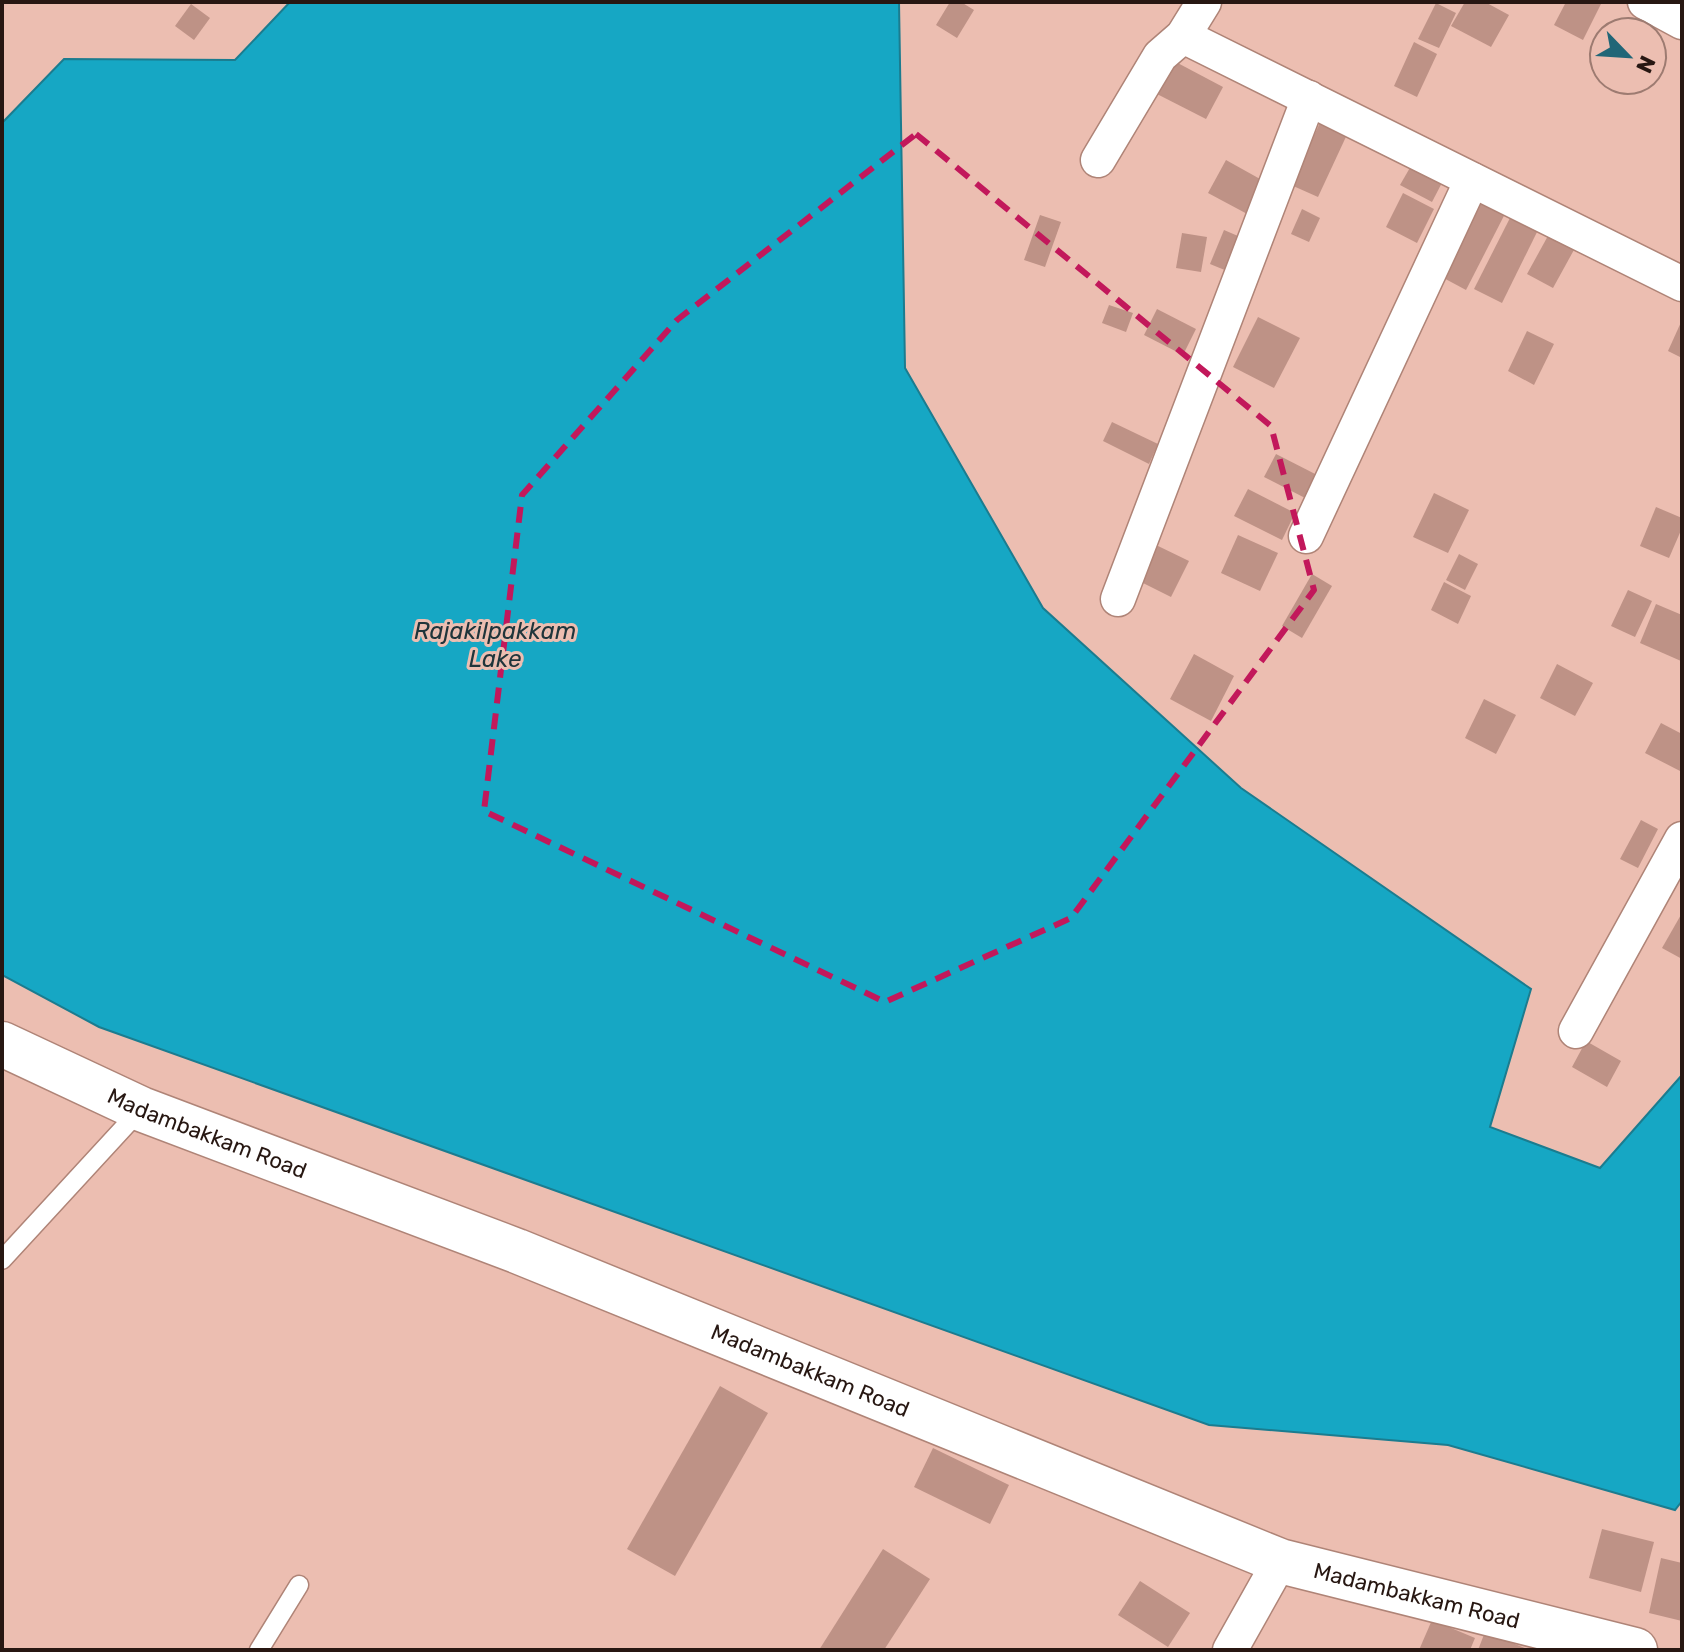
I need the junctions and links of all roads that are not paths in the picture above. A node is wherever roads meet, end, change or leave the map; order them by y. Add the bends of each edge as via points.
1 (1204, 2) edge
2 (1645, 2) edge
3 (1682, 22) edge
4 (1183, 36) junction
5 (1309, 98) junction
6 (1098, 160) dead end
7 (1472, 180) junction
8 (1682, 284) edge
9 (1306, 536) dead end
10 (1118, 599) dead end
11 (1682, 839) edge
12 (1576, 1031) dead end
13 (2, 1044) edge
14 (141, 1109) junction
15 (2, 1260) edge
16 (1280, 1561) junction
17 (299, 1585) dead end
18 (259, 1650) edge
19 (1230, 1650) edge
20 (1635, 1650) edge

1 - 4 street
2 - 3 street
4 - 5 street
4 - 6 street via 1160,56
5 - 7 street
5 - 10 street
7 - 8 street
7 - 9 street
11 - 12 street
13 - 14 street, Madambakkam Road
14 - 15 lane
14 - 16 street, Madambakkam Road via 517,1251
16 - 19 street
16 - 20 street, Madambakkam Road
17 - 18 lane

